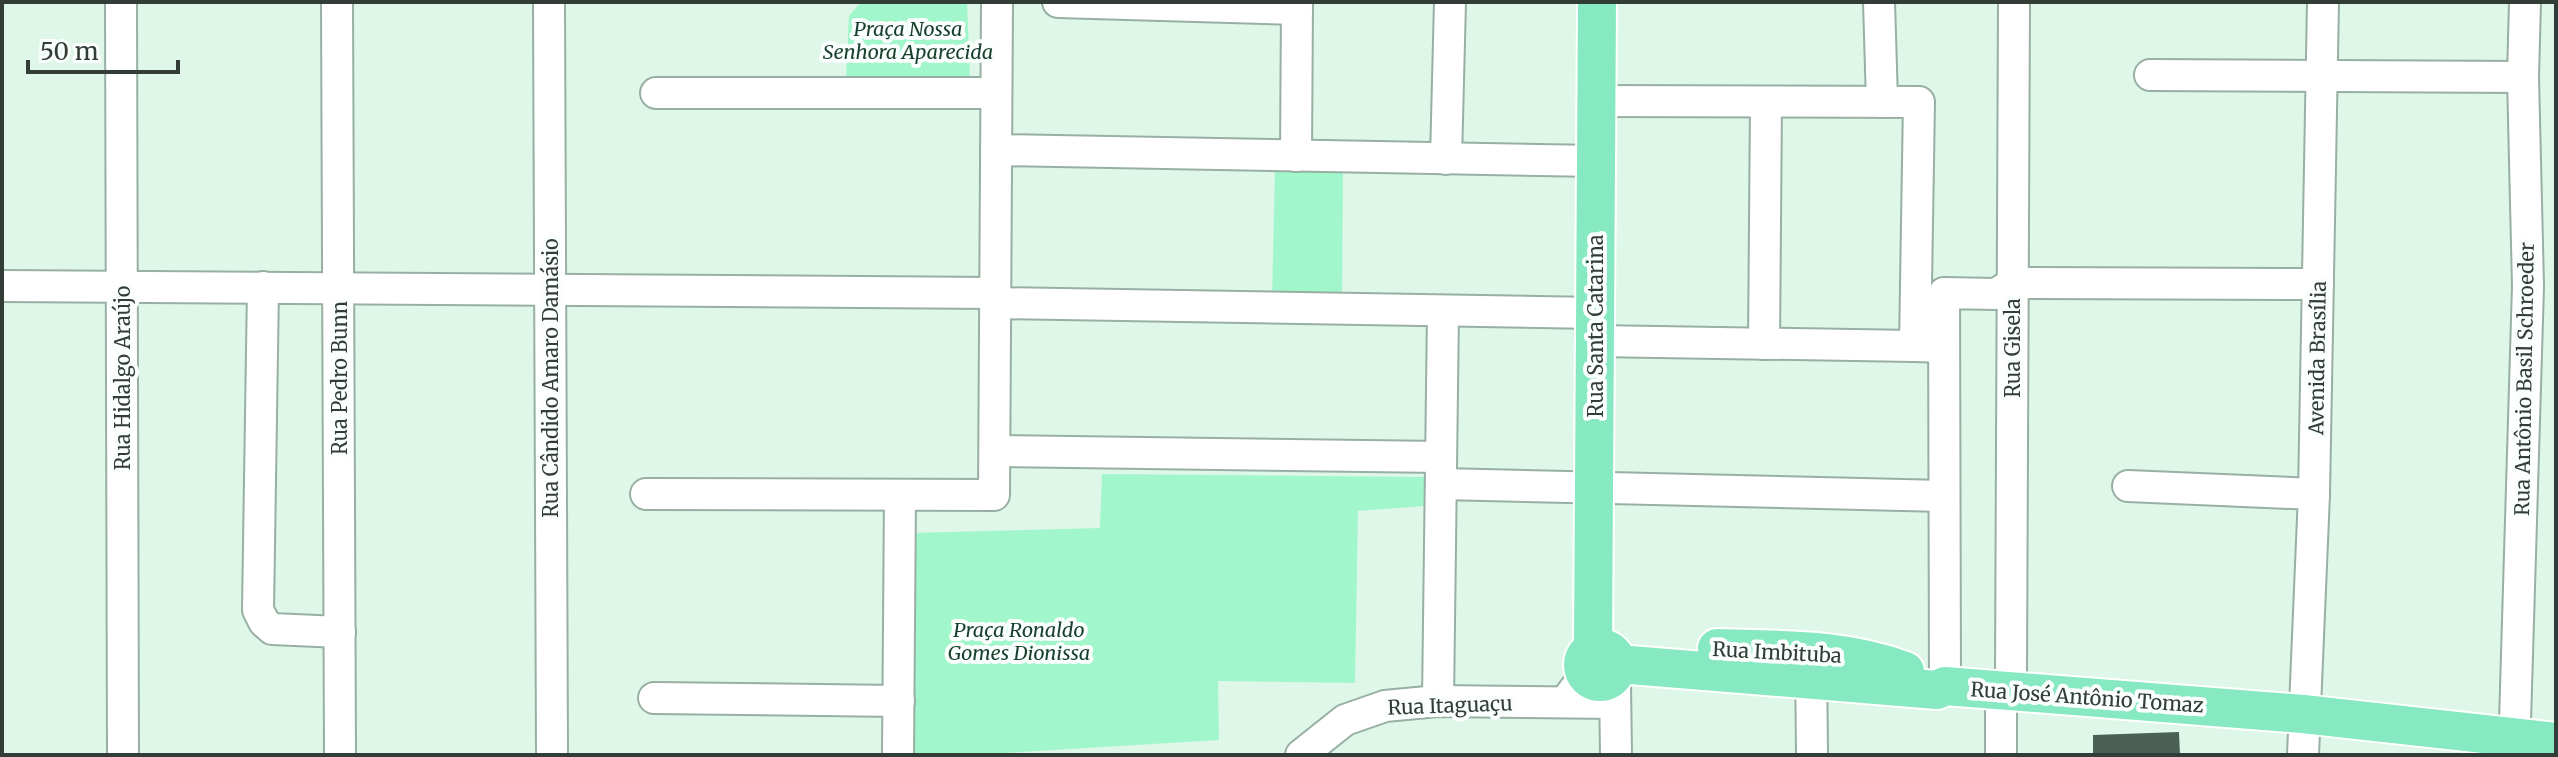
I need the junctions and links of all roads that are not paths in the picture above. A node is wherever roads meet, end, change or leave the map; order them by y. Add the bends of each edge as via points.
1 (121, 2) edge
2 (337, 2) edge
3 (549, 2) edge
4 (997, 2) edge
5 (1058, 2) edge
6 (1450, 2) edge
7 (1597, 2) edge
8 (1879, 2) edge
9 (2014, 2) edge
10 (2323, 2) edge
11 (2525, 2) edge
12 (1297, 6) edge
13 (2322, 74) junction
14 (2150, 75) dead end
15 (2523, 77) junction
16 (656, 93) dead end
17 (996, 93) junction
18 (1596, 101) junction
19 (1766, 102) junction
20 (1882, 102) junction
21 (996, 150) junction
22 (1296, 156) junction
23 (1446, 159) junction
24 (1596, 161) junction
25 (2013, 283) junction
26 (2318, 284) junction
27 (2, 286) edge
28 (122, 287) junction
29 (263, 287) junction
30 (338, 288) junction
31 (550, 290) junction
32 (995, 298) junction
33 (1443, 311) junction
34 (1595, 327) junction
35 (1764, 344) junction
36 (1929, 346) junction
37 (995, 451) junction
38 (1441, 471) junction
39 (2128, 486) dead end
40 (1594, 487) junction
41 (646, 494) dead end
42 (2314, 494) junction
43 (900, 495) junction
44 (1944, 496) junction
45 (340, 632) junction
46 (1811, 666) junction
47 (1599, 673) junction
48 (1945, 686) junction
49 (2001, 691) junction
50 (654, 698) dead end
51 (899, 701) junction
52 (1438, 701) junction
53 (2303, 714) junction
54 (2556, 742) edge
55 (2514, 747) edge
56 (123, 755) edge
57 (340, 755) edge
58 (552, 755) edge
59 (898, 755) edge
60 (1301, 755) edge
61 (1616, 755) edge
62 (1812, 755) edge
63 (2001, 755) edge
64 (2303, 755) edge

1 - 28 street, Rua Hidalgo Araújo
2 - 30 street, Rua Pedro Bunn
3 - 31 street, Rua Cândido Amaro Damásio
4 - 17 street
5 - 12 street
6 - 23 street
7 - 18 main road, Rua Santa Catarina
8 - 20 street
9 - 25 street, Rua Gisela
10 - 13 street, Avenida Brasília
11 - 15 street, Rua Antônio Basil Schroeder
12 - 22 street
13 - 14 street
13 - 15 street
13 - 26 street, Avenida Brasília
15 - 55 street, Rua Antônio Basil Schroeder via 2528,286
16 - 17 street
17 - 21 street
18 - 19 street
18 - 24 main road, Rua Santa Catarina
19 - 20 street
19 - 35 street
20 - 36 street via 1919,102
21 - 22 street
21 - 32 street
22 - 23 street
23 - 24 street
24 - 34 main road, Rua Santa Catarina
25 - 26 street
25 - 36 street via 1996,294 1944,293
25 - 49 street, Rua Gisela via 2011,673
26 - 42 street, Avenida Brasília
27 - 28 street
28 - 29 street
28 - 56 street, Rua Hidalgo Araújo
29 - 30 street
29 - 45 street via 258,610 272,629
30 - 31 street
30 - 45 street, Rua Pedro Bunn
31 - 32 street
31 - 58 street, Rua Cândido Amaro Damásio
32 - 33 street
32 - 37 street
33 - 34 street
33 - 38 street
34 - 35 street
34 - 40 main road, Rua Santa Catarina
35 - 36 street
36 - 44 street
37 - 38 street
37 - 43 street via 994,495
38 - 40 street
38 - 52 street
39 - 42 street
40 - 44 street
40 - 47 main road, Rua Santa Catarina
41 - 43 street
42 - 53 street, Avenida Brasília
43 - 51 street
44 - 48 street
45 - 57 street, Rua Pedro Bunn
46 - 47 main road, Rua José Antônio Tomaz
46 - 48 main road, Rua José Antônio Tomaz via 1937,690
46 - 62 street
47 - 52 street, Rua Itaguaçu
47 - 61 street, Rua Santa Catarina
48 - 49 main road, Rua José Antônio Tomaz
49 - 53 main road, Rua José Antônio Tomaz
49 - 63 street, Rua Gisela
50 - 51 street
51 - 59 street
52 - 60 street, Rua Itaguaçu via 1370,710 1345,720
53 - 55 main road, Rua José Antônio Tomaz
53 - 64 street, Avenida Brasília
54 - 55 main road, Rua José Antônio Tomaz

